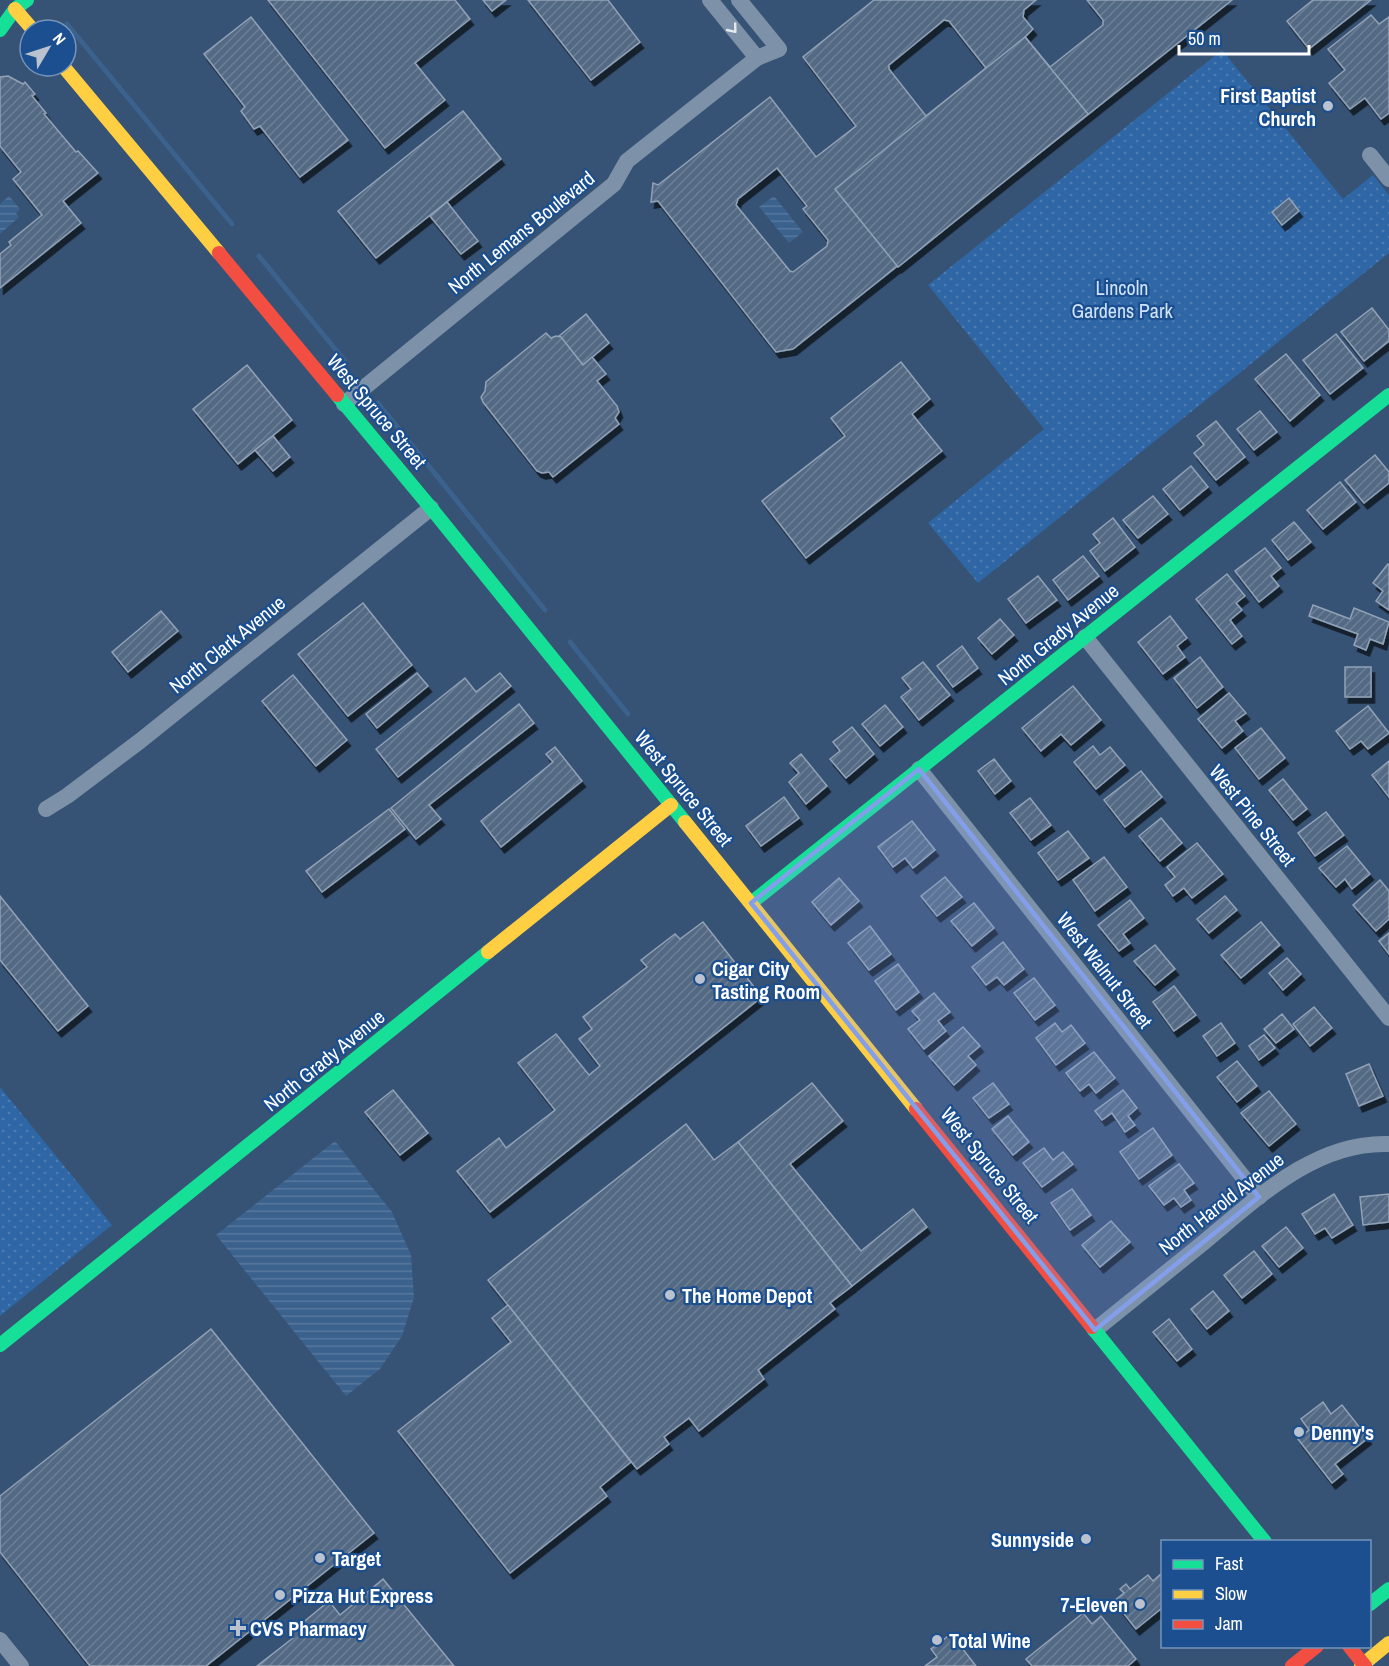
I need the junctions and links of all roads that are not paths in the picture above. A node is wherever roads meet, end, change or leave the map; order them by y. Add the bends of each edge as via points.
1 (710, 0) edge
2 (739, 0) edge
3 (12, 6) edge
4 (22, 18) edge
5 (0, 30) edge
6 (757, 58) junction
7 (73, 78) edge
8 (1370, 155) dead end
9 (1389, 179) edge
10 (1389, 395) edge
11 (344, 404) junction
12 (431, 508) junction
13 (1085, 638) junction
14 (919, 769) junction
15 (671, 806) junction
16 (46, 809) dead end
17 (751, 903) junction
18 (1389, 1018) edge
19 (1389, 1144) edge
20 (1259, 1197) junction
21 (1095, 1330) junction
22 (0, 1345) edge
23 (1263, 1540) edge
24 (1389, 1588) edge
25 (1371, 1603) edge
26 (0, 1640) edge
27 (1389, 1643) edge
28 (1316, 1648) edge
29 (1350, 1648) edge
30 (21, 1666) edge
31 (1292, 1666) edge
32 (1363, 1666) edge

1 -> 6 street
2 - 6 street, North Lemans Boulevard via 779,49
3 - 4 street
3 - 5 street
6 - 11 street, North Lemans Boulevard via 627,161 614,184
7 - 11 street, West Spruce Street
8 - 9 street
10 - 13 street, North Grady Avenue
11 - 12 street, West Spruce Street
12 - 15 street, West Spruce Street
12 - 16 street, North Clark Avenue via 140,741
13 - 14 street, North Grady Avenue
13 - 18 street, West Pine Street
14 - 17 street, North Grady Avenue
14 - 20 street, West Walnut Street
15 - 17 street, West Spruce Street
15 - 22 street, North Grady Avenue
17 - 21 street, West Spruce Street
19 - 20 street, North Harold Avenue via 1373,1143 1321,1158
20 - 21 street, North Harold Avenue
21 - 23 street, West Spruce Street
24 - 25 street
26 - 30 street
27 - 32 street
28 - 31 street
29 - 32 street

